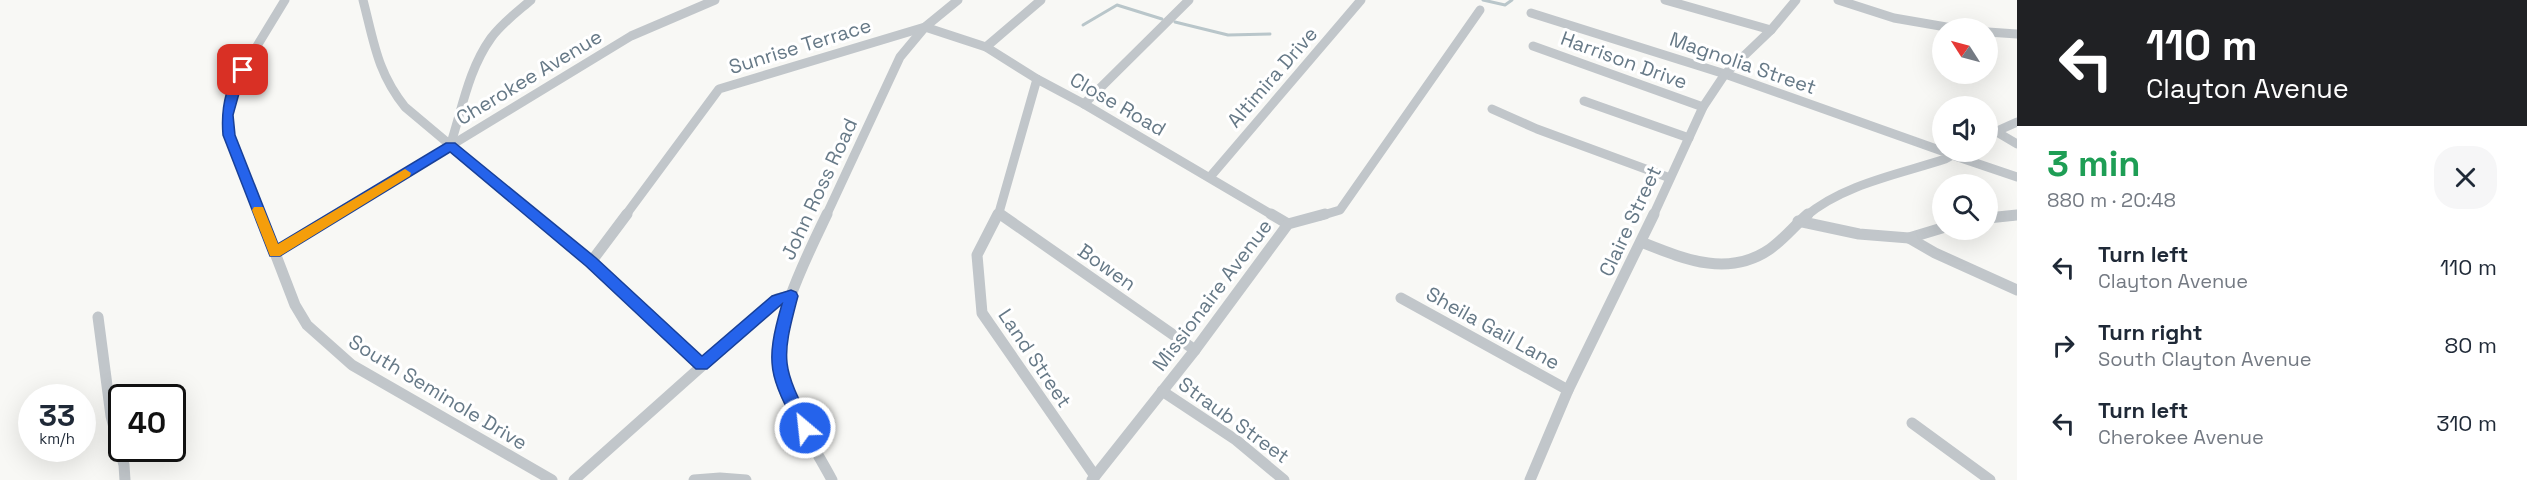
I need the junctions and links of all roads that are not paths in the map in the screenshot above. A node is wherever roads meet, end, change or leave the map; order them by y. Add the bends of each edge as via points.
1 (285, 0) edge
2 (363, 0) edge
3 (531, 0) edge
4 (715, 0) edge
5 (958, 0) edge
6 (1041, 0) edge
7 (1189, 0) edge
8 (1361, 0) edge
9 (1665, 0) edge
10 (1796, 0) edge
11 (1838, 0) edge
12 (1480, 10) dead end
13 (1531, 13) dead end
14 (1932, 26) edge
15 (925, 27) junction
16 (1771, 30) junction
17 (1998, 33) edge
18 (2017, 34) edge
19 (1533, 46) dead end
20 (986, 47) junction
21 (1725, 74) junction
22 (1037, 79) junction
23 (1584, 101) dead end
24 (1084, 104) junction
25 (1703, 107) junction
26 (1491, 109) dead end
27 (2017, 122) edge
28 (1998, 130) edge
29 (1998, 136) edge
30 (1689, 138) junction
31 (2017, 144) edge
32 (450, 146) junction
33 (1932, 146) edge
34 (1932, 159) edge
35 (1976, 162) edge
36 (1210, 177) junction
37 (2017, 177) edge
38 (1670, 178) junction
39 (999, 213) junction
40 (2017, 215) edge
41 (1998, 218) edge
42 (1798, 221) junction
43 (1288, 224) junction
44 (1932, 231) edge
45 (1909, 238) junction
46 (1641, 242) junction
47 (275, 252) junction
48 (591, 262) junction
49 (2017, 290) edge
50 (791, 296) junction
51 (1401, 298) dead end
52 (98, 317) dead end
53 (1195, 350) junction
54 (702, 365) junction
55 (1568, 390) junction
56 (1162, 391) junction
57 (1912, 423) dead end
58 (1093, 478) edge
59 (125, 480) edge
60 (552, 480) edge
61 (574, 480) edge
62 (694, 480) edge
63 (746, 480) edge
64 (832, 480) edge
65 (1284, 480) edge
66 (1530, 480) edge
67 (1990, 480) edge

1 - 47 street, South Seminole Drive via 237,79 227,115 229,135
2 - 32 street via 389,87 405,107
3 - 32 street via 485,46
4 - 32 street, Cherokee Avenue via 685,8 631,36
5 - 15 street, John Ross Road
6 - 20 street
7 - 24 street
8 - 36 street, Altimira Drive
9 - 16 street
10 - 16 street, Claire Street
11 - 14 street via 1873,13
12 - 43 street, Missionaire Avenue via 1340,210
13 - 21 street, Magnolia Street
15 - 20 street, Close Road
15 - 48 street, Sunrise Terrace via 719,89
15 - 50 street, John Ross Road via 900,57
16 - 21 street, Claire Street
17 - 18 street
19 - 25 street, Harrison Drive
20 - 22 street, Close Road
21 - 25 street, Claire Street
21 - 33 street, Magnolia Street
22 - 24 street, Close Road
22 - 39 street, Land Street
23 - 30 street
24 - 36 street, Close Road
25 - 30 street, Claire Street
26 - 38 street
27 - 28 street
29 - 31 street
30 - 38 street, Claire Street
32 - 47 street, Cherokee Avenue
32 - 48 street
34 - 42 street via 1833,198
35 - 37 street, Magnolia Street
36 - 43 street, Close Road
38 - 46 street, Claire Street
39 - 53 street, Bowen
39 - 58 street, Land Street via 977,255 982,313
40 - 41 street
42 - 45 street via 1859,234
42 - 46 street via 1753,259 1728,267 1709,266
43 - 53 street, Missionaire Avenue
44 - 45 street
45 - 49 street
46 - 55 street, Claire Street
47 - 60 street, South Seminole Drive via 307,326 334,351 397,393
48 - 54 street
50 - 54 street via 777,299
50 - 64 street, John Ross Road via 779,339 779,372
51 - 55 street, Sheila Gail Lane
52 - 59 street via 111,416
53 - 56 street, Missionaire Avenue
54 - 61 street
55 - 66 street, Claire Street
56 - 58 street, Missionaire Avenue
56 - 65 street, Straub Street via 1236,440
57 - 67 street
62 - 63 street

